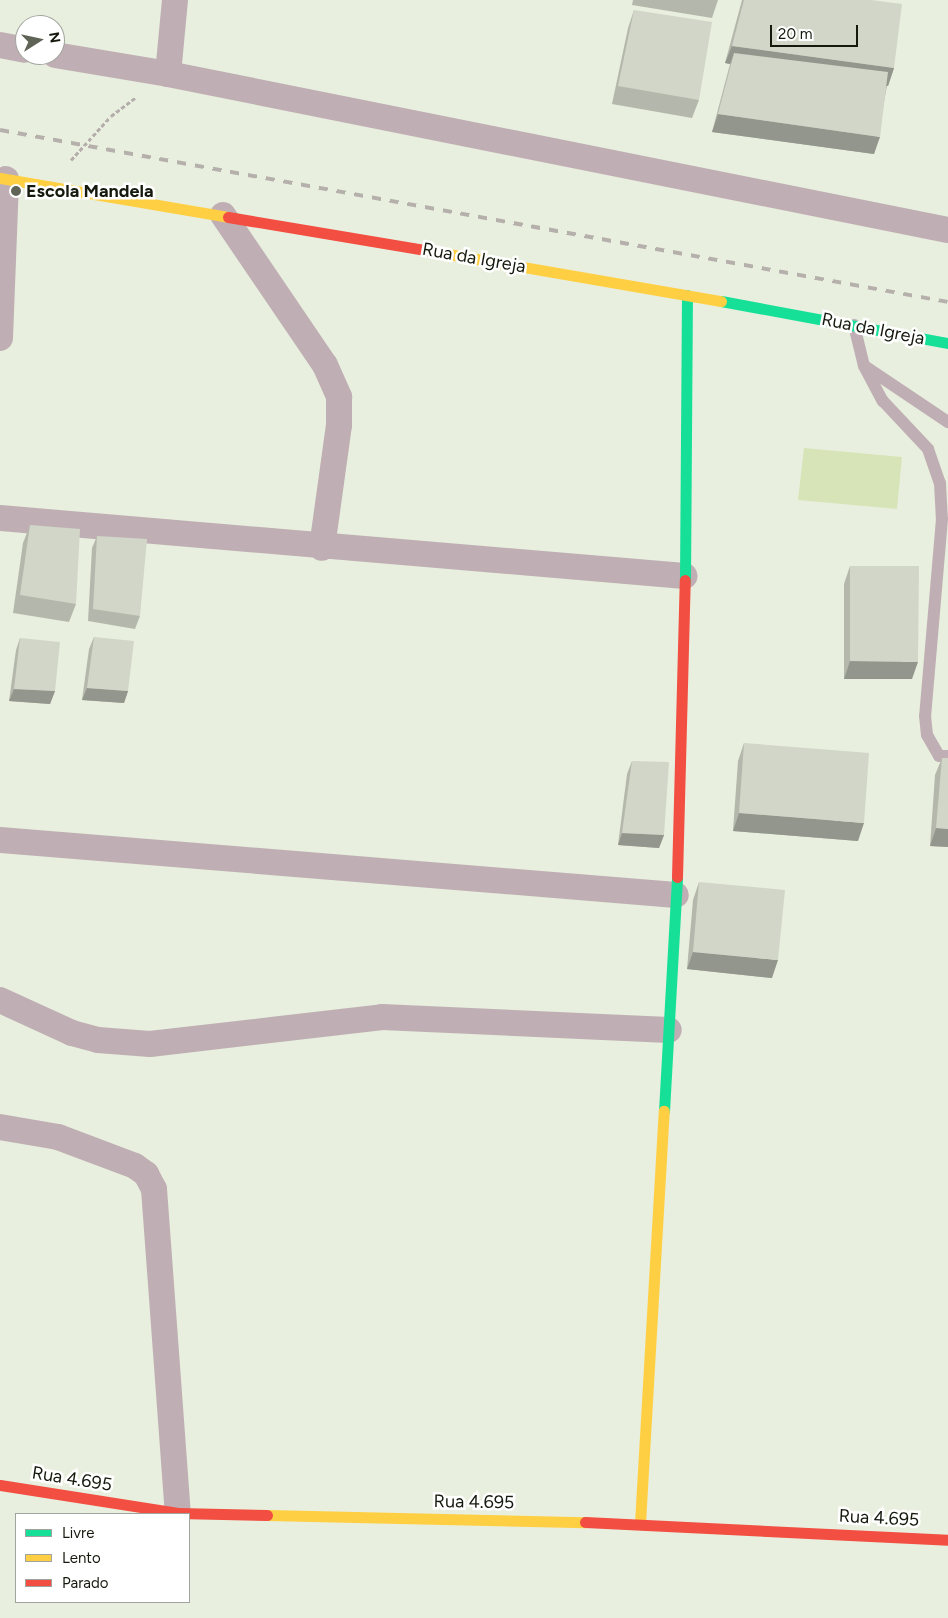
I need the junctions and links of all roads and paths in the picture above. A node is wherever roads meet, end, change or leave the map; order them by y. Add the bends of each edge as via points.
1 (175, 0) edge
2 (0, 46) edge
3 (15, 48) edge
4 (65, 57) edge
5 (168, 74) junction
6 (69, 162) dead end
7 (3, 178) edge
8 (222, 215) junction
9 (948, 230) edge
10 (687, 295) junction
11 (854, 326) junction
12 (0, 338) edge
13 (948, 343) edge
14 (864, 366) junction
15 (948, 422) edge
16 (945, 516) edge
17 (0, 518) edge
18 (322, 548) junction
19 (685, 576) junction
20 (948, 756) edge
21 (0, 840) edge
22 (676, 895) junction
23 (0, 1000) edge
24 (669, 1030) junction
25 (0, 1127) edge
26 (0, 1485) edge
27 (178, 1513) joint
28 (190, 1513) edge
29 (640, 1523) junction
30 (948, 1540) edge

1 - 5 street
2 - 3 street
4 - 5 street
5 - 6 path via 111,116
5 - 9 street
7 - 8 street, Rua da Igreja
7 - 12 street
8 - 10 street, Rua da Igreja
8 - 18 street via 325,365 339,397 339,425
10 - 11 street, Rua da Igreja
10 - 19 street
11 - 13 street, Rua da Igreja
11 - 14 lane
14 - 15 lane
14 - 16 lane via 883,401 928,449 940,483
16 - 20 lane via 925,716 927,736 939,756
17 - 18 street
18 - 19 street
19 - 22 street
21 - 22 street
22 - 24 street
23 - 24 street via 72,1033 98,1040 150,1044 382,1016
24 - 29 street
25 - 27 street via 58,1136 135,1166 146,1174 154,1189
26 - 27 street, Rua 4.695
28 - 29 street, Rua 4.695
29 - 30 street, Rua 4.695

